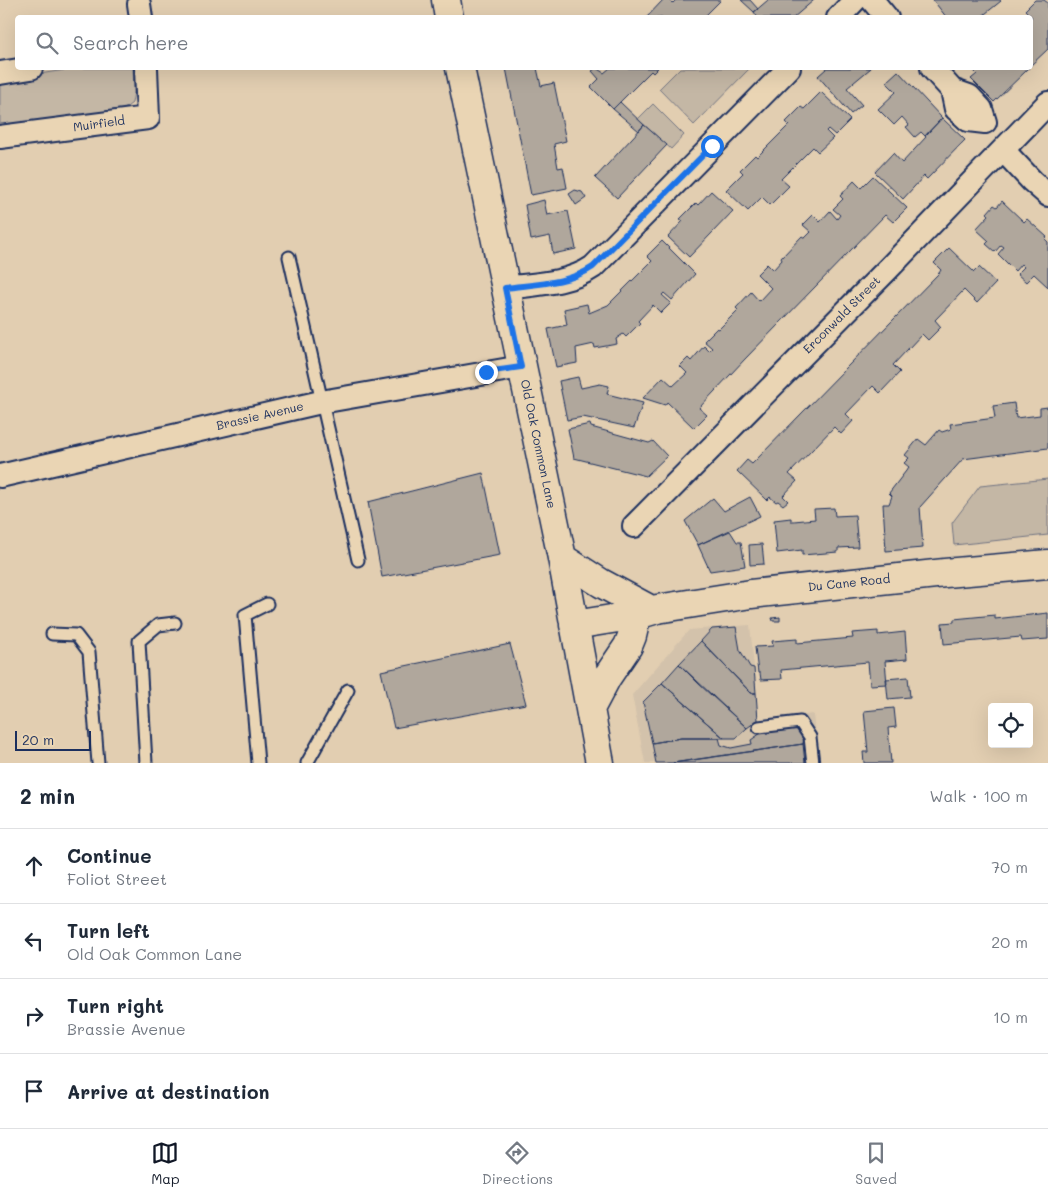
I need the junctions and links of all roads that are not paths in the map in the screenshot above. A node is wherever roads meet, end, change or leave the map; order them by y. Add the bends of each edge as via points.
1 (446, 0) edge
2 (855, 0) edge
3 (872, 0) edge
4 (448, 15) edge
5 (841, 15) edge
6 (884, 15) edge
7 (19, 70) edge
8 (146, 70) edge
9 (460, 70) edge
10 (787, 70) edge
11 (934, 70) edge
12 (0, 73) edge
13 (1048, 103) edge
14 (0, 138) edge
15 (1006, 147) junction
16 (1048, 195) edge
17 (289, 257) dead end
18 (505, 288) junction
19 (521, 367) junction
20 (322, 402) junction
21 (0, 476) edge
22 (634, 526) dead end
23 (562, 558) junction
24 (358, 560) dead end
25 (1048, 564) edge
26 (267, 604) dead end
27 (644, 612) junction
28 (175, 623) dead end
29 (574, 625) junction
30 (52, 634) dead end
31 (348, 690) dead end
32 (590, 709) junction
33 (759, 727) dead end
34 (98, 763) edge
35 (146, 763) edge
36 (258, 763) edge
37 (307, 763) edge
38 (600, 763) edge
39 (813, 763) edge

1 - 4 street
2 - 5 street
3 - 6 street
7 - 12 street
8 - 14 street, Muirfield via 148,118
9 - 18 street, Old Oak Common Lane
10 - 18 street via 593,267 570,279
11 - 15 street via 952,90 969,96
13 - 15 street, Erconwald Street
15 - 16 street via 1032,181
15 - 22 street, Erconwald Street
17 - 20 lane
18 - 19 street, Old Oak Common Lane
19 - 20 street, Brassie Avenue
19 - 23 street, Old Oak Common Lane
20 - 21 street, Brassie Avenue
20 - 24 lane
23 - 27 street
23 - 29 street, Old Oak Common Lane
25 - 27 street, Du Cane Road via 761,593
26 - 36 lane via 245,615
27 - 29 street, Du Cane Road
27 - 32 street via 628,646
28 - 35 lane via 158,625 139,641
29 - 32 street, Old Oak Common Lane
30 - 34 lane via 76,635 90,652
31 - 37 lane
32 - 38 street, Old Oak Common Lane
33 - 39 lane via 800,722 810,737

